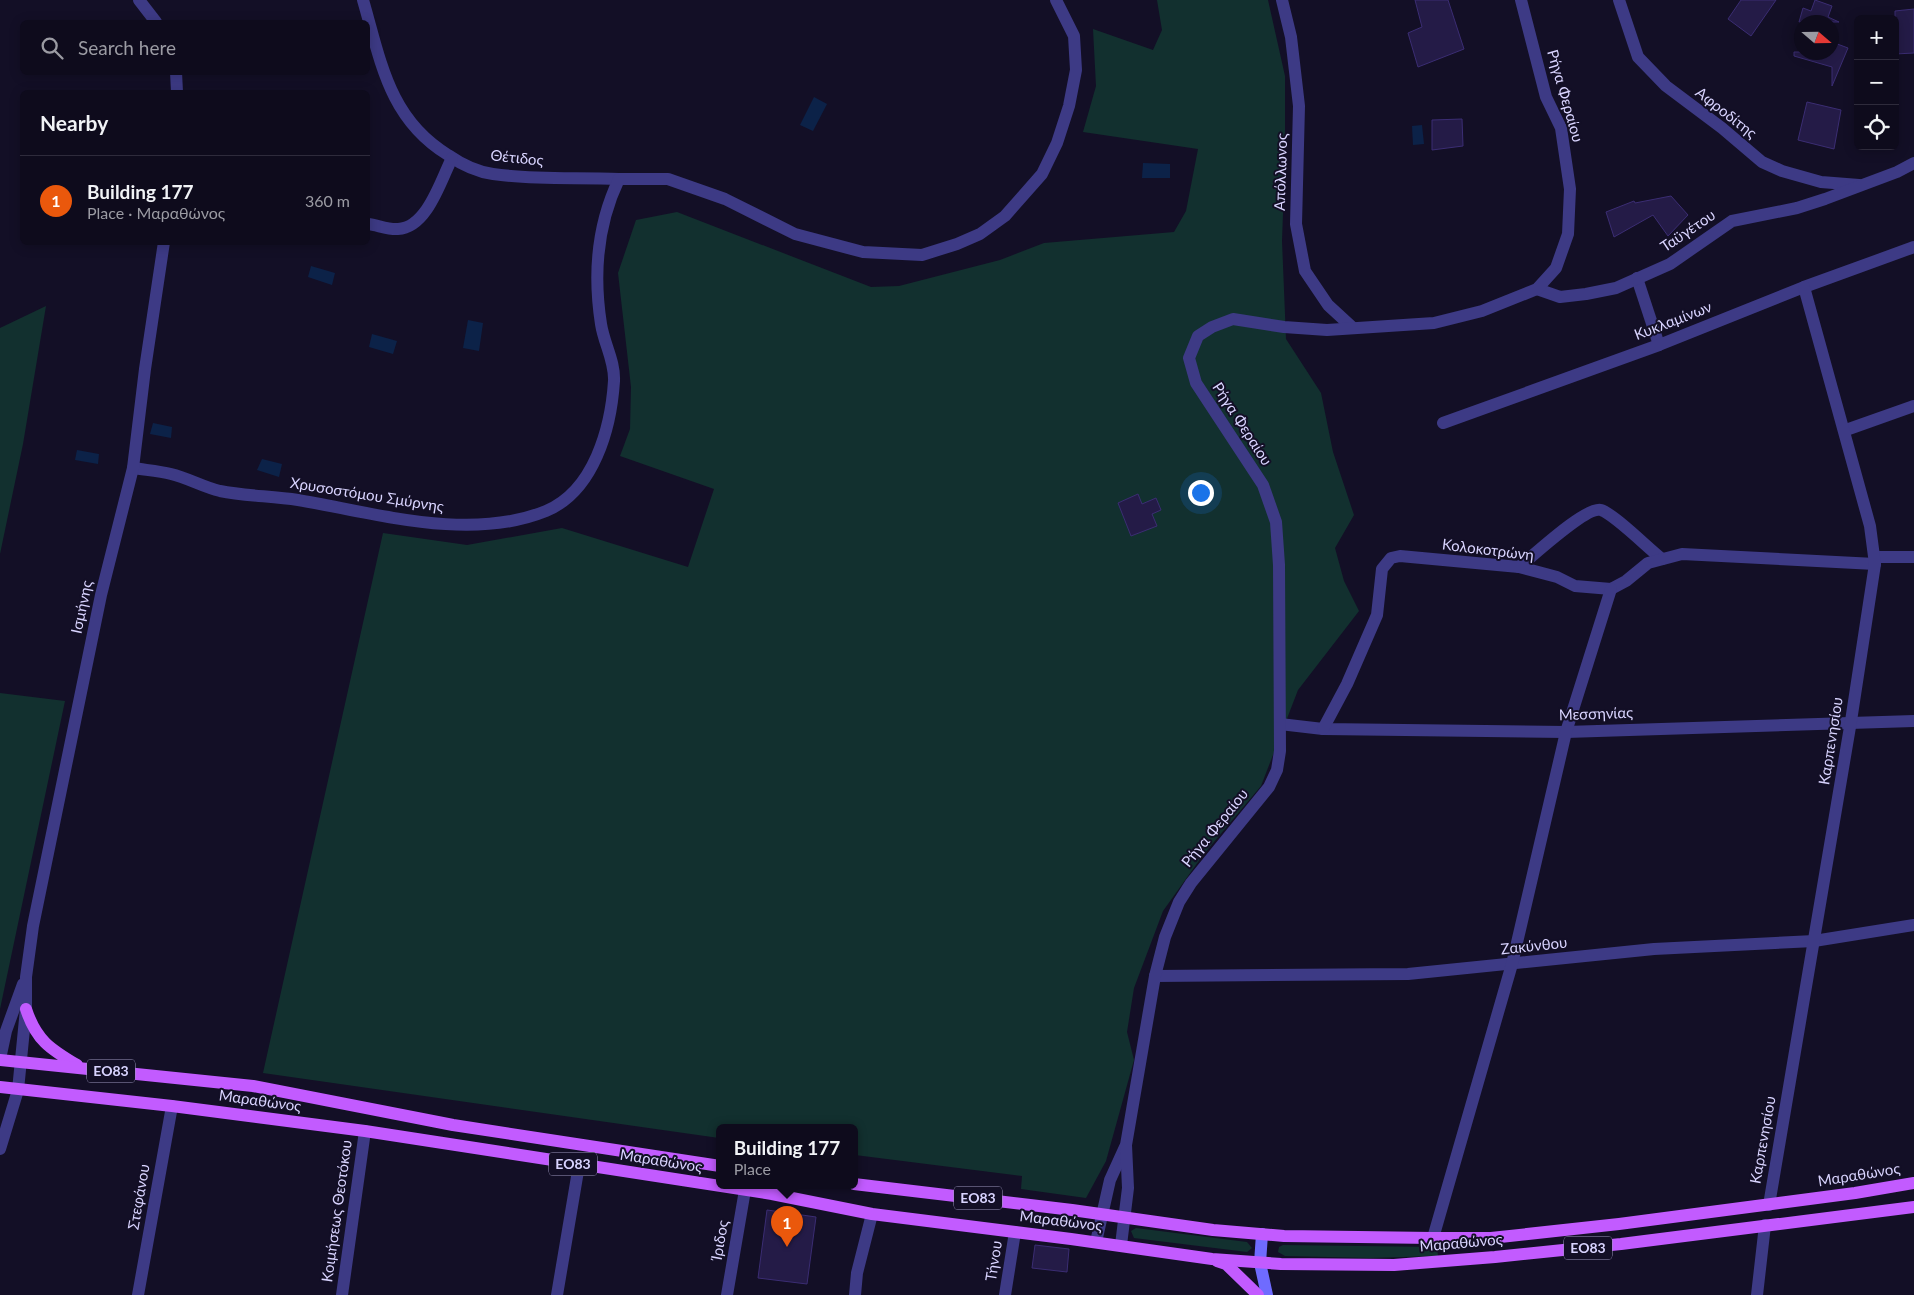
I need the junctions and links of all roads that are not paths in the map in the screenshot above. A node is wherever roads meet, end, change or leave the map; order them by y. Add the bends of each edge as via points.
1 (139, 0) edge
2 (363, 0) edge
3 (1056, 0) edge
4 (1282, 0) edge
5 (1522, 0) edge
6 (1619, 0) edge
7 (154, 20) edge
8 (369, 20) edge
9 (370, 23) edge
10 (176, 75) edge
11 (177, 90) edge
12 (452, 158) junction
13 (1914, 163) edge
14 (619, 179) junction
15 (1864, 185) junction
16 (370, 224) edge
17 (164, 245) edge
18 (1914, 247) edge
19 (1637, 278) junction
20 (1804, 287) junction
21 (1537, 289) junction
22 (1353, 328) junction
23 (1659, 345) junction
24 (1914, 406) edge
25 (1443, 423) dead end
26 (1846, 430) junction
27 (133, 468) junction
28 (1914, 557) edge
29 (1662, 559) junction
30 (1875, 560) junction
31 (1519, 567) junction
32 (1611, 589) junction
33 (1851, 721) junction
34 (1914, 721) edge
35 (1280, 724) junction
36 (1324, 729) junction
37 (1566, 732) junction
38 (1914, 925) edge
39 (1814, 941) junction
40 (1512, 964) junction
41 (1155, 976) junction
42 (26, 977) junction
43 (26, 1009) junction
44 (0, 1059) edge
45 (22, 1062) junction
46 (81, 1068) junction
47 (0, 1087) edge
48 (18, 1090) junction
49 (172, 1106) junction
50 (365, 1131) junction
51 (1126, 1145) junction
52 (0, 1149) edge
53 (579, 1164) junction
54 (716, 1165) edge
55 (1914, 1182) edge
56 (858, 1184) edge
57 (716, 1185) edge
58 (739, 1189) edge
59 (745, 1190) junction
60 (1769, 1205) junction
61 (1914, 1207) edge
62 (872, 1214) junction
63 (1101, 1214) junction
64 (1125, 1218) junction
65 (1765, 1225) junction
66 (1015, 1232) junction
67 (1262, 1234) junction
68 (1434, 1238) junction
69 (1096, 1242) junction
70 (1121, 1245) junction
71 (1212, 1259) junction
72 (1260, 1263) junction
73 (138, 1295) edge
74 (342, 1295) edge
75 (557, 1295) edge
76 (728, 1295) edge
77 (855, 1295) edge
78 (1005, 1295) edge
79 (1258, 1295) edge
80 (1267, 1295) edge
81 (1757, 1295) edge

1 - 7 street
2 - 8 street, Θέτιδος
3 - 14 street via 1074,36 1076,70 1058,144 1042,174 1011,210 980,234 957,244 922,255 863,252 795,234 725,199 668,179
4 - 22 street, Απόλλωνος via 1292,37 1299,106 1296,224 1305,271 1328,305
5 - 21 street, Ρήγα Φεραίου via 1546,97 1561,128 1570,189 1568,234 1556,268
6 - 15 street, Αφροδίτης via 1638,57 1666,86 1762,162 1821,182
9 - 12 street, Θέτιδος via 391,93 406,120 434,147
10 - 11 street
12 - 14 street, Θέτιδος via 491,174 521,178
12 - 16 street via 424,215 413,225 399,229
13 - 15 street, Ταϋγέτου
14 - 27 street, Χρυσοστόμου Σμύρνης via 606,205 598,240 601,326 612,361 614,380 605,433 589,470 571,494 546,511 496,524 438,524 274,496 220,491 172,474
15 - 19 street, Ταϋγέτου via 1797,208 1732,221 1670,264
17 - 27 street, Ισμήνης via 144,369
18 - 20 street, Κυκλαμίνων
19 - 21 street, Ταϋγέτου via 1616,288 1560,297
19 - 23 street
20 - 23 street, Κυκλαμίνων
20 - 26 street, Καρπενησίου
21 - 22 street, Ρήγα Φεραίου via 1482,311 1434,323
22 - 35 street, Ρήγα Φεραίου via 1284,327 1234,319 1198,336 1189,358 1196,383 1263,485 1276,522
23 - 25 street, Κυκλαμίνων
24 - 26 street
26 - 30 street, Καρπενησίου via 1870,526
27 - 42 street, Ισμήνης via 97,613
28 - 30 street
29 - 30 street via 1682,554
29 - 31 street via 1616,520 1602,510 1594,510 1567,527
29 - 32 street via 1648,563
30 - 33 street, Καρπενησίου
31 - 32 street, Κολοκοτρώνη via 1557,577 1575,586
31 - 36 street, Κολοκοτρώνη via 1400,556 1391,558 1382,569 1377,615
32 - 37 street
33 - 34 street, Μεσσηνίας
33 - 37 street, Μεσσηνίας
33 - 39 street, Καρπενησίου
35 - 36 street, Μεσσηνίας
35 - 41 street, Ρήγα Φεραίου via 1277,770 1269,787 1202,868 1179,902 1165,937
36 - 37 street, Μεσσηνίας
37 - 40 street
38 - 39 street, Ζακύνθου
39 - 40 street, Ζακύνθου via 1654,949
39 - 60 street, Καρπενησίου
40 - 41 street, Ζακύνθου via 1408,974
40 - 68 street
41 - 51 street, Ρήγα Φεραίου
42 - 43 street
42 - 44 street
43 - 45 street
43 - 46 main road via 41,1040
44 - 45 main road, Μαραθώνος / ΕΟ83
45 - 46 main road, Μαραθώνος / ΕΟ83
45 - 48 street
46 - 54 main road, Μαραθώνος / ΕΟ83 via 253,1086 453,1125
47 - 48 main road, Μαραθώνος / ΕΟ83
48 - 49 main road, Μαραθώνος / ΕΟ83
48 - 52 street
49 - 50 main road, Μαραθώνος / ΕΟ83
49 - 73 street, Στεφάνου
50 - 53 main road, Μαραθώνος / ΕΟ83
50 - 74 street, Κοιμήσεως Θεοτόκου
51 - 63 street via 1110,1180
51 - 64 street via 1128,1188
53 - 57 main road, Μαραθώνος / ΕΟ83
53 - 75 street
55 - 60 main road, Μαραθώνος / ΕΟ83
56 - 63 main road, Μαραθώνος / ΕΟ83
58 - 59 main road, Μαραθώνος / ΕΟ83
59 - 62 main road, Μαραθώνος / ΕΟ83
59 - 76 street, Ίριδος
60 - 68 main road, Μαραθώνος / ΕΟ83 via 1491,1238
61 - 65 main road, Μαραθώνος / ΕΟ83
62 - 66 main road, Μαραθώνος / ΕΟ83
62 - 77 street
63 - 64 main road, Μαραθώνος / ΕΟ83
63 - 69 street
64 - 67 main road, Μαραθώνος / ΕΟ83
64 - 70 street
65 - 72 main road, Μαραθώνος / ΕΟ83 via 1621,1244 1424,1263 1356,1266
65 - 81 street
66 - 69 main road, Μαραθώνος / ΕΟ83
66 - 78 street, Τήνου
67 - 68 main road, Μαραθώνος / ΕΟ83
67 - 72 main road
69 - 70 main road, Μαραθώνος / ΕΟ83
70 - 71 main road, Μαραθώνος / ΕΟ83
71 - 72 main road, Μαραθώνος / ΕΟ83
71 - 79 main road via 1226,1264
72 - 80 main road

